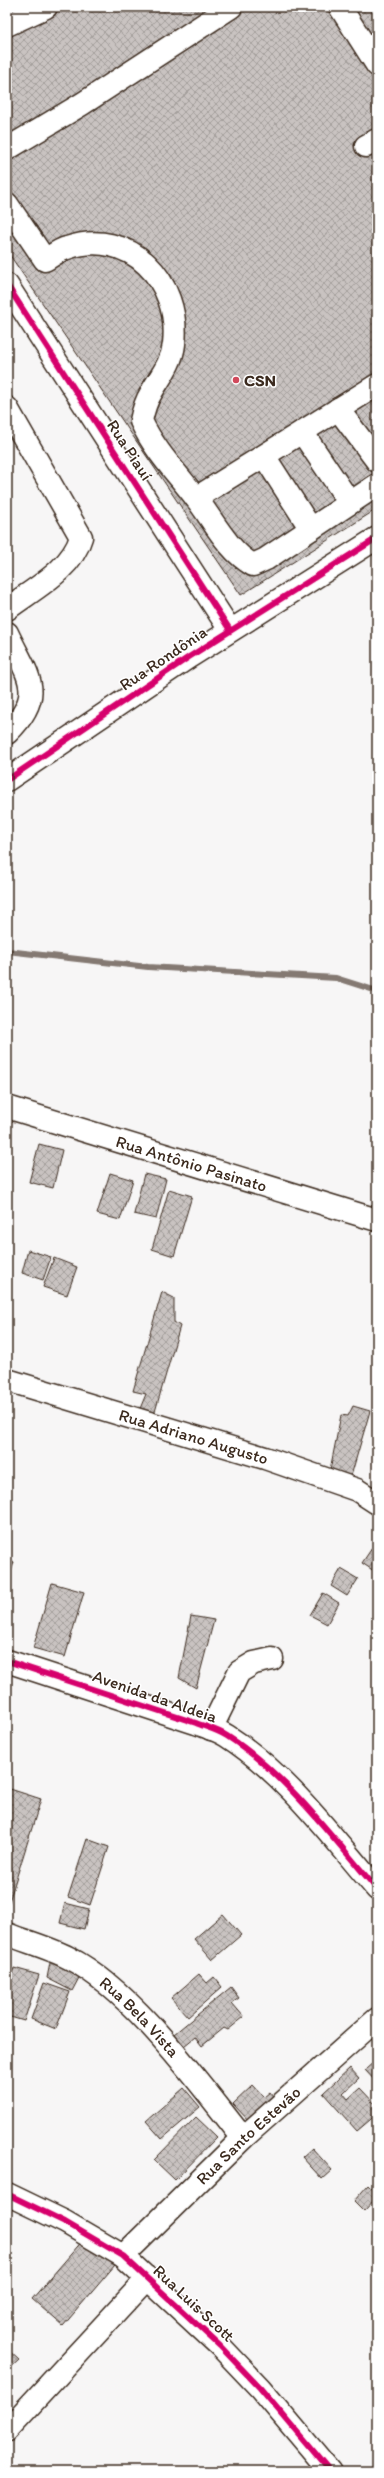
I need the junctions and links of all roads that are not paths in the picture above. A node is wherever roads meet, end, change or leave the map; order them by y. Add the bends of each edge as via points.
1 (46, 7) edge
2 (231, 7) edge
3 (340, 7) edge
4 (7, 25) edge
5 (377, 65) edge
6 (7, 149) edge
7 (7, 204) edge
8 (10, 297) edge
9 (377, 385) edge
10 (7, 408) edge
11 (338, 409) junction
12 (302, 432) junction
13 (264, 456) junction
14 (377, 461) edge
15 (377, 485) edge
16 (196, 498) junction
17 (350, 503) junction
18 (311, 529) junction
19 (377, 538) edge
20 (7, 609) edge
21 (230, 630) junction
22 (7, 633) edge
23 (7, 733) edge
24 (7, 780) edge
25 (7, 1107) edge
26 (377, 1220) edge
27 (7, 1380) edge
28 (377, 1503) edge
29 (272, 1659) dead end
30 (7, 1661) edge
31 (211, 1729) junction
32 (377, 1888) edge
33 (7, 1934) edge
34 (377, 2019) edge
35 (244, 2138) junction
36 (7, 2194) edge
37 (123, 2256) junction
38 (148, 2278) junction
39 (7, 2430) edge
40 (330, 2471) edge

1 - 4 street
2 - 6 street via 82,104
3 - 5 street
7 - 16 street via 45,260 66,248 106,244 133,253 147,263 164,285 172,311 174,344 171,360 150,394 141,421 160,455
8 - 21 street, Rua Piauí
9 - 11 street
10 - 20 street via 81,537 78,550 69,563
11 - 12 street
11 - 14 street
12 - 13 street
12 - 17 street
13 - 16 street
13 - 18 street
15 - 17 street
16 - 18 street via 235,551 253,565
17 - 18 street
19 - 21 street, Rua Rondônia
21 - 24 street, Rua Rondônia
22 - 23 street via 31,681 32,694 16,724
25 - 26 street, Rua Antônio Pasinato
27 - 28 street, Rua Adriano Augusto via 265,1458 357,1490
29 - 31 street via 254,1663 239,1672
30 - 31 street, Avenida da Aldeia
31 - 32 street, Avenida da Aldeia via 226,1735 249,1751 306,1807
33 - 35 street, Rua Bela Vista via 70,1958 106,1983 133,2008
34 - 35 street, Rua Santo Estevão
35 - 37 street, Rua Santo Estevão
36 - 37 street, Rua Luis Scott via 65,2222
37 - 38 street, Rua Luis Scott
38 - 39 street
38 - 40 street, Rua Luis Scott via 260,2388

